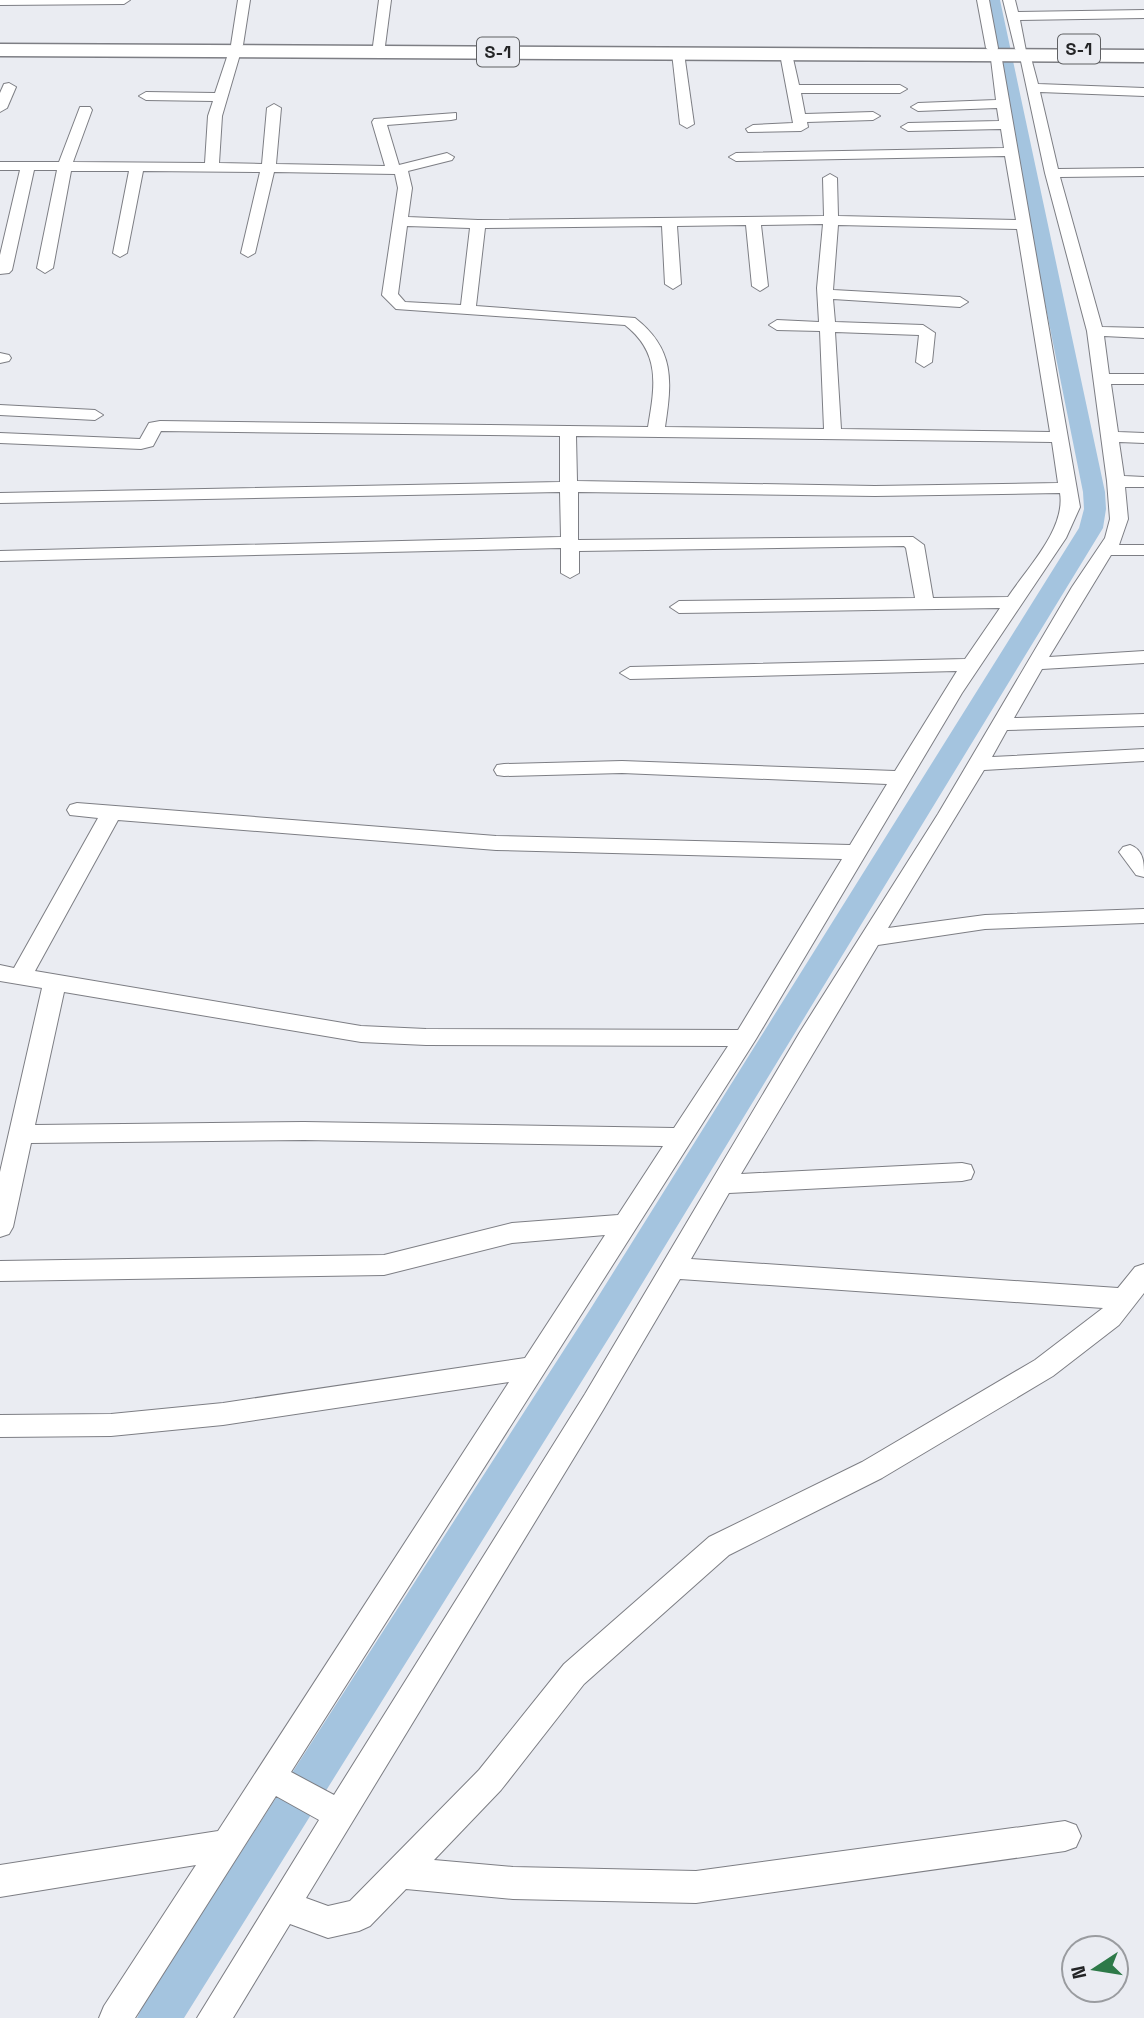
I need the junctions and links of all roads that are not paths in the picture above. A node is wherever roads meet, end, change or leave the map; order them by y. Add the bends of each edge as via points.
1 (124, 0) edge
2 (244, 0) edge
3 (385, 0) edge
4 (983, 0) edge
5 (1009, 0) edge
6 (0, 1) edge
7 (1144, 14) edge
8 (1013, 16) junction
9 (379, 46) junction
10 (236, 48) junction
11 (0, 49) edge
12 (486, 49) junction
13 (1144, 49) edge
14 (1010, 51) junction
15 (678, 53) junction
16 (786, 54) junction
17 (1144, 56) edge
18 (9, 87) dead end
19 (1031, 88) junction
20 (794, 89) junction
21 (900, 89) dead end
22 (1144, 92) edge
23 (146, 96) dead end
24 (221, 97) junction
25 (918, 107) dead end
26 (0, 108) edge
27 (274, 108) dead end
28 (85, 110) dead end
29 (1004, 115) junction
30 (451, 116) dead end
31 (873, 116) dead end
32 (800, 118) junction
33 (687, 124) dead end
34 (908, 127) dead end
35 (753, 129) dead end
36 (1011, 152) junction
37 (736, 157) dead end
38 (447, 158) dead end
39 (0, 166) edge
40 (28, 166) junction
41 (65, 166) junction
42 (137, 166) junction
43 (212, 167) junction
44 (268, 169) junction
45 (396, 170) junction
46 (1144, 172) edge
47 (1052, 173) junction
48 (830, 178) dead end
49 (831, 220) junction
50 (399, 221) junction
51 (669, 222) junction
52 (753, 222) junction
53 (478, 224) junction
54 (1024, 225) junction
55 (120, 253) dead end
56 (248, 253) dead end
57 (45, 268) dead end
58 (4, 270) dead end
59 (673, 284) dead end
60 (760, 286) dead end
61 (826, 294) junction
62 (960, 302) dead end
63 (468, 310) junction
64 (777, 325) dead end
65 (828, 326) junction
66 (1095, 331) junction
67 (1144, 333) edge
68 (924, 362) dead end
69 (1103, 379) junction
70 (1144, 379) edge
71 (0, 410) edge
72 (95, 415) dead end
73 (568, 430) junction
74 (656, 430) junction
75 (833, 432) junction
76 (1061, 437) junction
77 (1110, 437) junction
78 (0, 438) edge
79 (1144, 438) edge
80 (1116, 481) junction
81 (1144, 481) edge
82 (569, 486) junction
83 (1069, 488) junction
84 (0, 498) edge
85 (570, 544) junction
86 (1105, 550) junction
87 (1144, 550) edge
88 (0, 556) edge
89 (570, 573) dead end
90 (1013, 602) junction
91 (925, 603) junction
92 (679, 607) dead end
93 (1144, 656) edge
94 (1035, 664) junction
95 (971, 665) junction
96 (630, 674) dead end
97 (1144, 720) edge
98 (1000, 724) junction
99 (1144, 755) edge
100 (977, 764) junction
101 (504, 770) dead end
102 (901, 778) junction
103 (77, 810) dead end
104 (110, 815) junction
105 (856, 852) junction
106 (1130, 852) dead end
107 (1144, 870) edge
108 (1144, 916) edge
109 (870, 937) junction
110 (10, 975) edge
111 (54, 984) junction
112 (744, 1038) junction
113 (21, 1134) junction
114 (681, 1137) junction
115 (962, 1172) dead end
116 (723, 1184) junction
117 (625, 1224) junction
118 (0, 1227) edge
119 (673, 1268) junction
120 (0, 1271) edge
121 (1144, 1275) edge
122 (1125, 1299) junction
123 (533, 1368) junction
124 (0, 1426) edge
125 (290, 1787) junction
126 (340, 1815) junction
127 (1065, 1836) dead end
128 (227, 1845) junction
129 (401, 1873) junction
130 (0, 1881) edge
131 (284, 1906) junction
132 (116, 2018) edge
133 (214, 2018) edge

1 - 6 street
2 - 10 street
3 - 9 street
4 - 14 street
5 - 8 street
7 - 8 street
8 - 14 street
9 - 10 main road, S-1
9 - 12 main road, S-1
10 - 11 main road, S-1
10 - 12 main road, S-1
10 - 24 street
12 - 14 main road, S-1
12 - 15 main road, S-1
13 - 14 main road, S-1
14 - 16 main road, S-1
14 - 17 main road, S-1
14 - 19 street
14 - 29 street
15 - 16 main road, S-1
15 - 33 street
16 - 20 street
18 - 26 street
19 - 22 street
19 - 47 street
20 - 21 street
20 - 32 street
23 - 24 street
24 - 43 street via 215,116
25 - 29 street
27 - 44 street
28 - 41 street
29 - 34 street
29 - 36 street
30 - 45 street via 379,122
31 - 32 street
32 - 35 street via 799,128
36 - 37 street
36 - 54 street
38 - 45 street
39 - 40 street
40 - 41 street
40 - 58 street
41 - 42 street
41 - 57 street
42 - 43 street
42 - 55 street
43 - 44 street
44 - 45 street
44 - 56 street
45 - 50 street via 402,172 404,188
46 - 47 street
47 - 66 street
48 - 49 street
49 - 52 street
49 - 54 street
49 - 61 street
50 - 53 street
50 - 63 street via 390,295 401,306
51 - 52 street
51 - 53 street
51 - 59 street
52 - 60 street
53 - 63 street
54 - 76 street
61 - 62 street
61 - 65 street
63 - 74 street via 616,318 643,329 663,366
64 - 65 street
65 - 68 street via 922,330 927,333
65 - 75 street
66 - 67 street
66 - 69 street
69 - 70 street
69 - 77 street
71 - 72 street
73 - 74 street
73 - 78 street via 160,426 141,444
73 - 82 street
74 - 75 street
75 - 76 street
76 - 83 street
77 - 79 street
77 - 80 street
80 - 81 street
80 - 86 street via 1119,519
82 - 83 street via 875,491
82 - 84 street
82 - 85 street
83 - 90 street via 1072,508
85 - 88 street
85 - 89 street
85 - 91 street via 906,541 915,545
86 - 87 street
86 - 94 street
90 - 91 street
90 - 95 street
91 - 92 street
93 - 94 street
94 - 98 street
95 - 96 street
95 - 102 street
97 - 98 street
98 - 100 street
99 - 100 street
100 - 109 street
101 - 102 street via 622,767
102 - 105 street
103 - 104 street
104 - 105 street via 496,843
104 - 110 street
105 - 112 street
106 - 107 street
108 - 109 street via 985,922
109 - 116 street
110 - 111 street
111 - 112 street via 361,1034
111 - 113 street
112 - 114 street
113 - 114 street via 304,1131
113 - 118 street
114 - 117 street
115 - 116 street
116 - 119 street
117 - 120 street via 512,1234 384,1265
117 - 123 street
119 - 122 street
119 - 126 street
121 - 122 street
122 - 129 street via 1110,1318 1044,1368 872,1470 719,1546 574,1674 490,1780
123 - 124 street via 223,1414 111,1425
123 - 125 street
125 - 126 street
125 - 128 street
126 - 131 street
127 - 129 street via 696,1886 513,1883
128 - 130 street
128 - 132 street
129 - 131 street via 359,1915 328,1922
131 - 133 street

